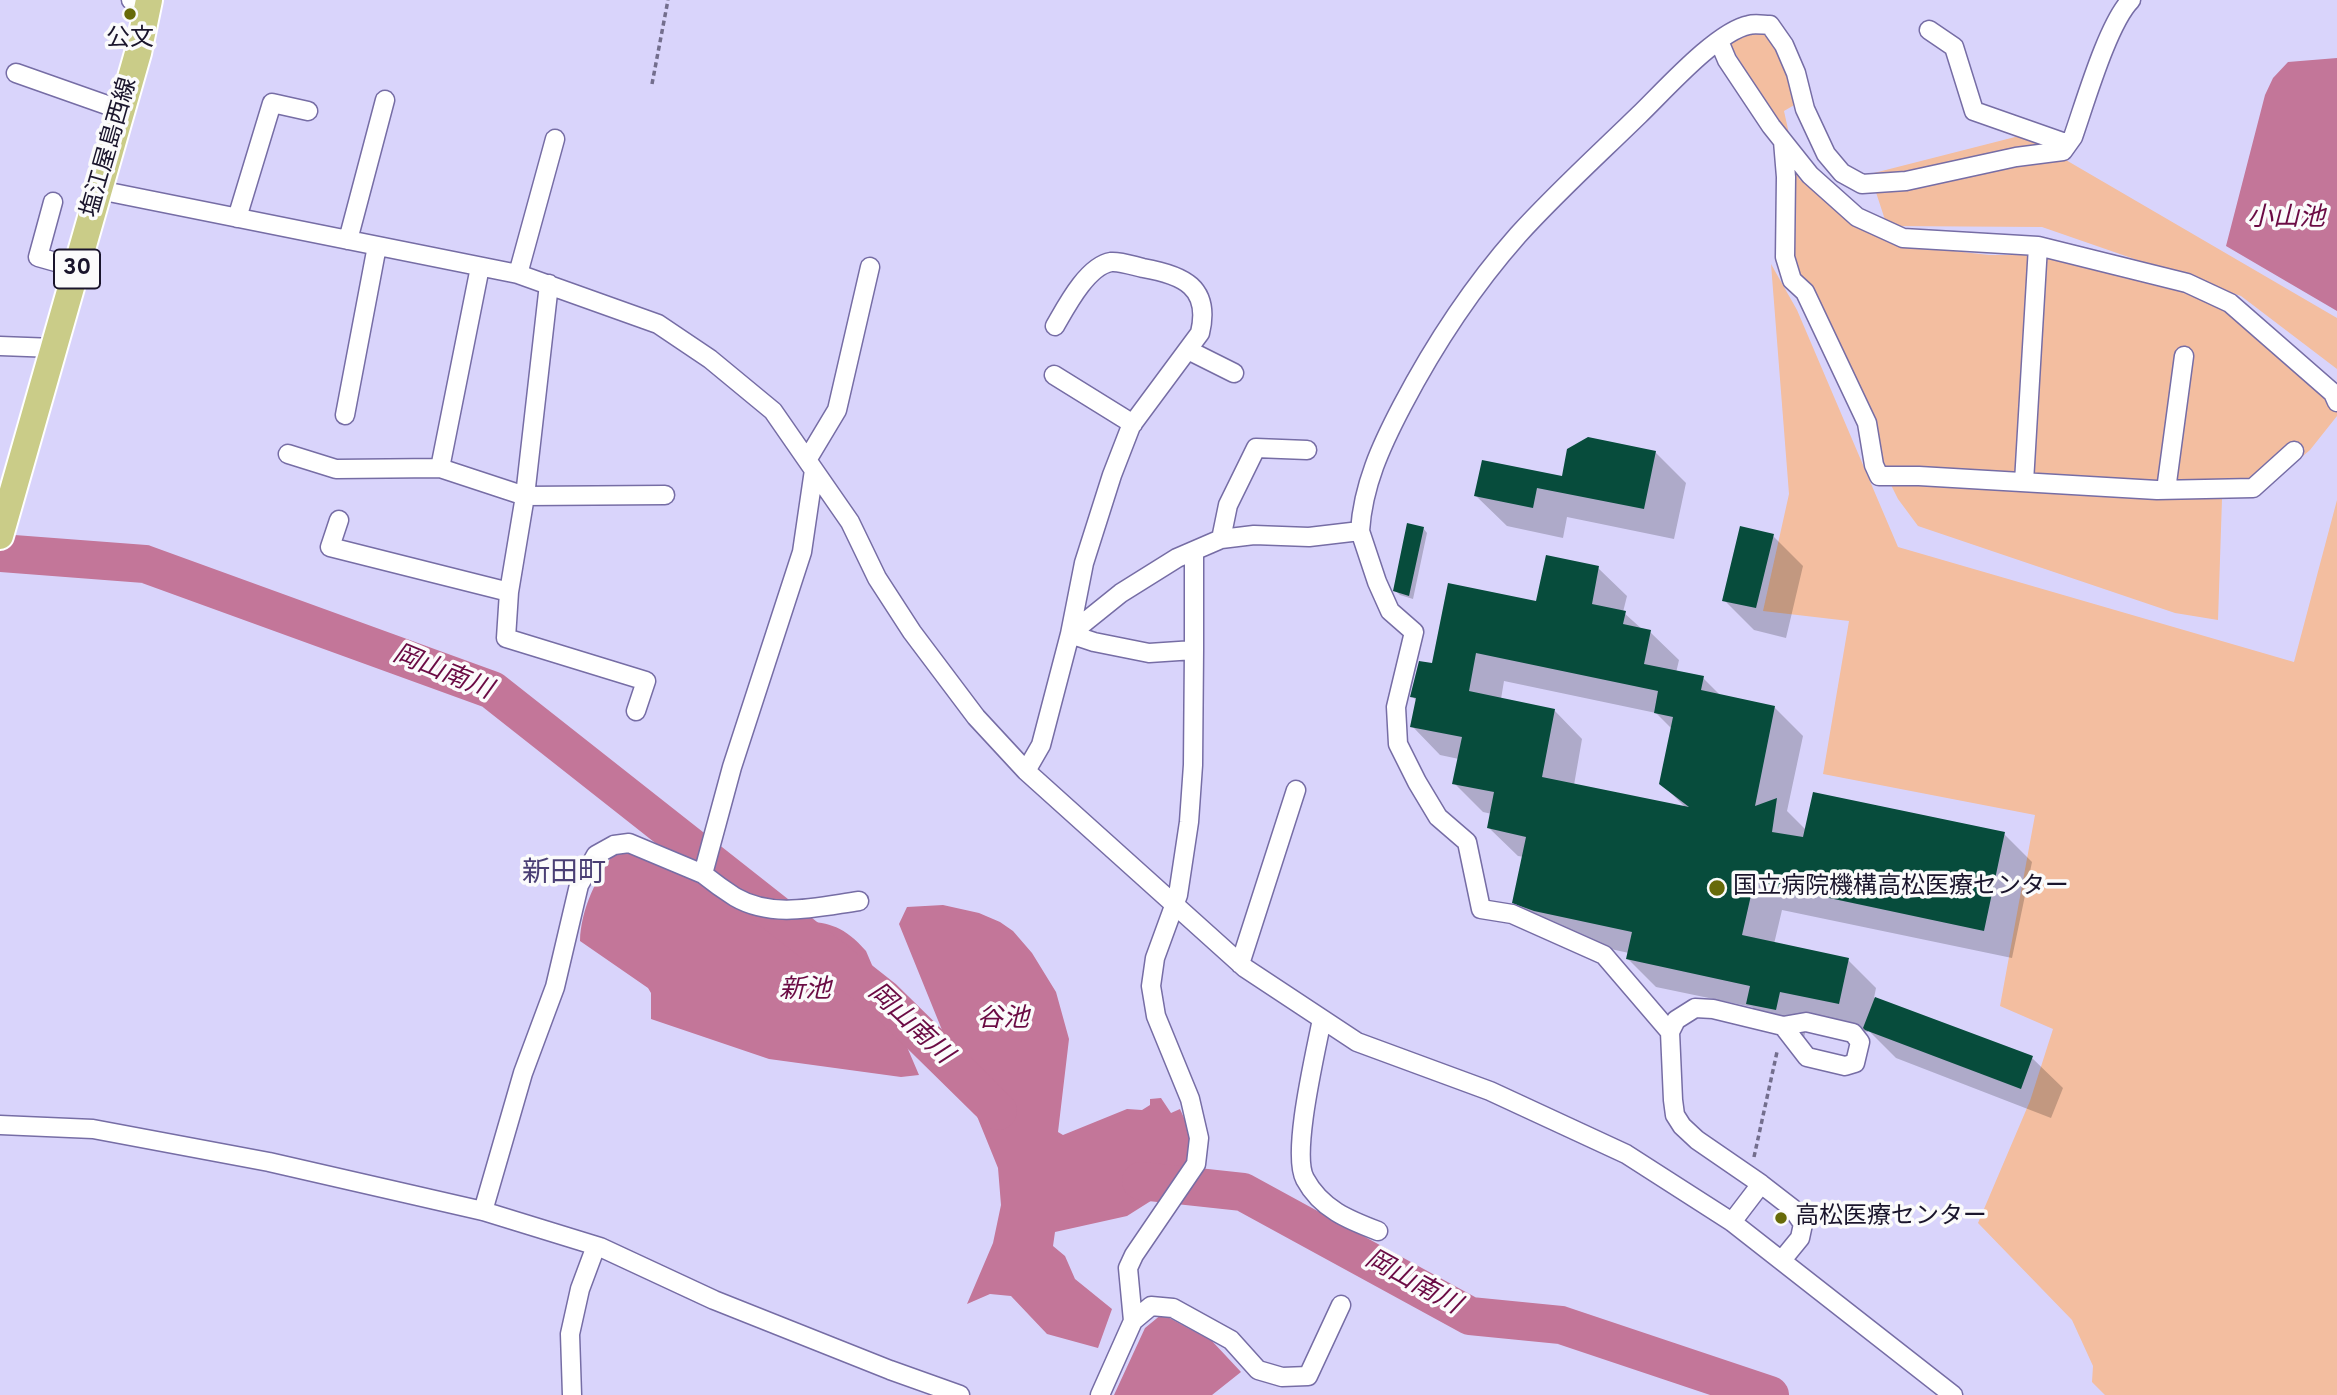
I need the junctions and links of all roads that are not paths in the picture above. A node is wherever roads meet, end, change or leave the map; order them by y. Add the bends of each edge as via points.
1 (143, 0) edge
2 (2132, 0) edge
3 (1928, 30) dead end
4 (1719, 41) junction
5 (16, 73) dead end
6 (385, 100) dead end
7 (121, 110) junction
8 (308, 111) dead end
9 (555, 139) dead end
10 (1783, 141) junction
11 (2068, 144) junction
12 (99, 190) junction
13 (53, 202) dead end
14 (237, 218) junction
15 (348, 240) junction
16 (377, 246) junction
17 (2038, 246) junction
18 (480, 267) junction
19 (870, 267) dead end
20 (77, 268) junction
21 (519, 274) junction
22 (549, 284) junction
23 (1055, 326) dead end
24 (0, 346) edge
25 (54, 348) junction
26 (1188, 350) junction
27 (2184, 356) dead end
28 (1234, 373) dead end
29 (1054, 375) dead end
30 (2337, 402) edge
31 (345, 415) dead end
32 (1133, 424) junction
33 (1307, 450) dead end
34 (2294, 451) dead end
35 (288, 454) dead end
36 (811, 465) junction
37 (440, 468) junction
38 (2024, 482) junction
39 (2166, 490) junction
40 (665, 495) dead end
41 (525, 496) junction
42 (339, 520) dead end
43 (1360, 531) junction
44 (0, 537) edge
45 (1221, 539) junction
46 (1194, 552) junction
47 (509, 592) junction
48 (1070, 634) junction
49 (1194, 650) junction
50 (636, 711) dead end
51 (1026, 771) junction
52 (1296, 790) dead end
53 (703, 874) junction
54 (859, 901) dead end
55 (1173, 905) junction
56 (1240, 964) junction
57 (1322, 1019) junction
58 (1783, 1026) road end
59 (1670, 1032) junction
60 (0, 1125) edge
61 (1755, 1180) junction
62 (483, 1212) junction
63 (1732, 1222) junction
64 (1378, 1231) dead end
65 (596, 1246) junction
66 (1782, 1260) junction
67 (1341, 1305) dead end
68 (1133, 1321) junction
69 (572, 1395) edge
70 (960, 1395) edge
71 (1100, 1395) edge
72 (1953, 1395) edge

1 - 7 main road, 塩江屋島西線 / 30 via 138,53
2 - 11 street via 2113,29
3 - 11 street via 1954,47 1974,111
4 - 10 street via 1727,60
4 - 11 street via 1749,24 1770,25 1784,45 1826,154 1842,173 1862,184 1906,181 2063,151
4 - 43 street via 1518,235 1471,294 1422,369 1385,439 1362,502
5 - 7 street
6 - 15 street
7 - 12 main road, 塩江屋島西線 / 30
8 - 14 street via 272,103
9 - 21 street
10 - 17 street via 1810,175 1857,217 1903,238
10 - 38 street via 1785,257 1792,280 1805,292 1867,423 1879,476
12 - 14 street
12 - 20 main road, 塩江屋島西線 / 30
13 - 20 street via 37,257
14 - 15 street
15 - 16 street
16 - 18 street
16 - 31 street
17 - 30 street via 2187,283 2230,303 2333,393
17 - 38 street
18 - 21 street
18 - 37 street
19 - 36 street via 837,410
20 - 25 main road, 塩江屋島西線 / 30
21 - 22 street
22 - 36 street via 658,324 710,359 773,411
22 - 41 street
23 - 26 street via 1074,293 1097,269 1112,262 1167,272 1188,283 1201,298 1202,326
24 - 25 street
25 - 44 main road, 塩江屋島西線 / 30
26 - 28 street
26 - 32 street
27 - 39 street
29 - 32 street
32 - 48 street via 1084,563
33 - 45 street via 1256,448 1228,505
34 - 39 street via 2253,488
35 - 37 street via 335,469
36 - 51 street via 850,522 877,578 912,632 976,716
36 - 53 street via 802,552 732,767
37 - 41 street
38 - 39 street
40 - 41 street
41 - 47 street
42 - 47 street via 330,547
43 - 45 street
43 - 59 street via 1390,611 1414,632 1396,707 1398,744 1438,817 1467,842 1480,909 1512,914 1604,955
45 - 46 street
46 - 48 street via 1121,593
46 - 49 street
47 - 50 street via 506,638 646,681
48 - 49 street via 1149,653
48 - 51 street via 1041,745
49 - 55 street via 1189,822
51 - 55 street
52 - 56 street
53 - 54 street via 753,905 792,912
53 - 62 street via 629,843 596,855 579,885 555,987 523,1073
55 - 56 street
55 - 68 street via 1151,986 1156,1016 1190,1099 1199,1138 1196,1164 1128,1268
56 - 57 street
57 - 63 street via 1357,1042 1490,1091 1626,1154
57 - 64 street via 1300,1142 1303,1177 1340,1216
58 - 59 street via 1695,1008 1676,1020
59 - 61 street via 1675,1115 1697,1140
60 - 62 street via 93,1129 269,1162
61 - 63 street
61 - 66 street via 1792,1208 1803,1224 1800,1238
62 - 65 street
63 - 66 street
65 - 69 street via 570,1334
65 - 70 street via 714,1300
66 - 72 street
67 - 68 street via 1308,1376 1282,1377 1258,1370 1231,1340 1172,1308 1151,1306
68 - 71 street

